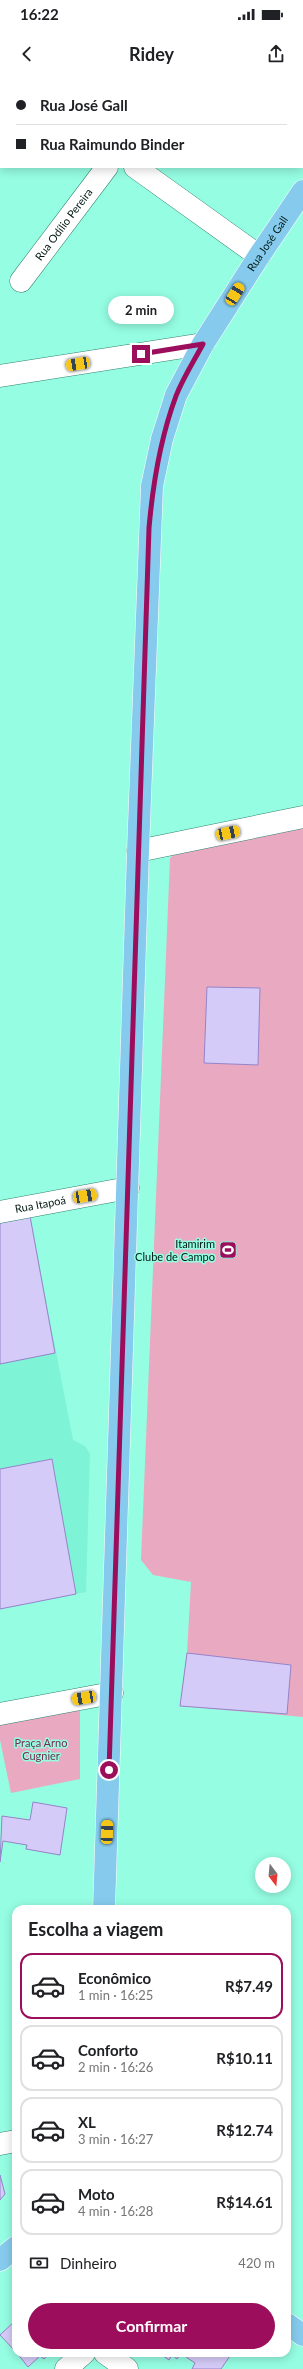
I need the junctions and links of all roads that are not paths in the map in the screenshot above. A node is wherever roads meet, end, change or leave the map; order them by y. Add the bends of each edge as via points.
1 (106, 168) edge
2 (136, 168) edge
3 (303, 191) edge
4 (259, 256) junction
5 (21, 281) dead end
6 (203, 344) junction
7 (0, 376) edge
8 (303, 817) edge
9 (138, 851) junction
10 (128, 1188) junction
11 (0, 1212) edge
12 (112, 1693) junction
13 (0, 1714) edge
14 (104, 1905) edge
15 (12, 2142) edge
16 (0, 2144) edge
17 (12, 2250) edge
18 (0, 2260) edge
19 (291, 2327) edge
20 (303, 2335) edge
21 (80, 2357) edge
22 (110, 2357) edge
23 (66, 2369) edge
24 (127, 2369) edge

1 - 5 street, Rua Odílio Pereira
2 - 4 street
3 - 4 main road, Rua José Gall
4 - 6 main road, Rua José Gall
6 - 7 street
6 - 9 main road, Rua José Gall via 176,395 162,439 152,486
8 - 9 street
9 - 10 main road, Rua José Gall
10 - 11 street, Rua Itapoá
10 - 12 main road, Rua José Gall
12 - 13 street
12 - 14 main road, Rua José Gall
15 - 16 street
17 - 18 main road
19 - 20 main road
21 - 23 street
22 - 24 street

